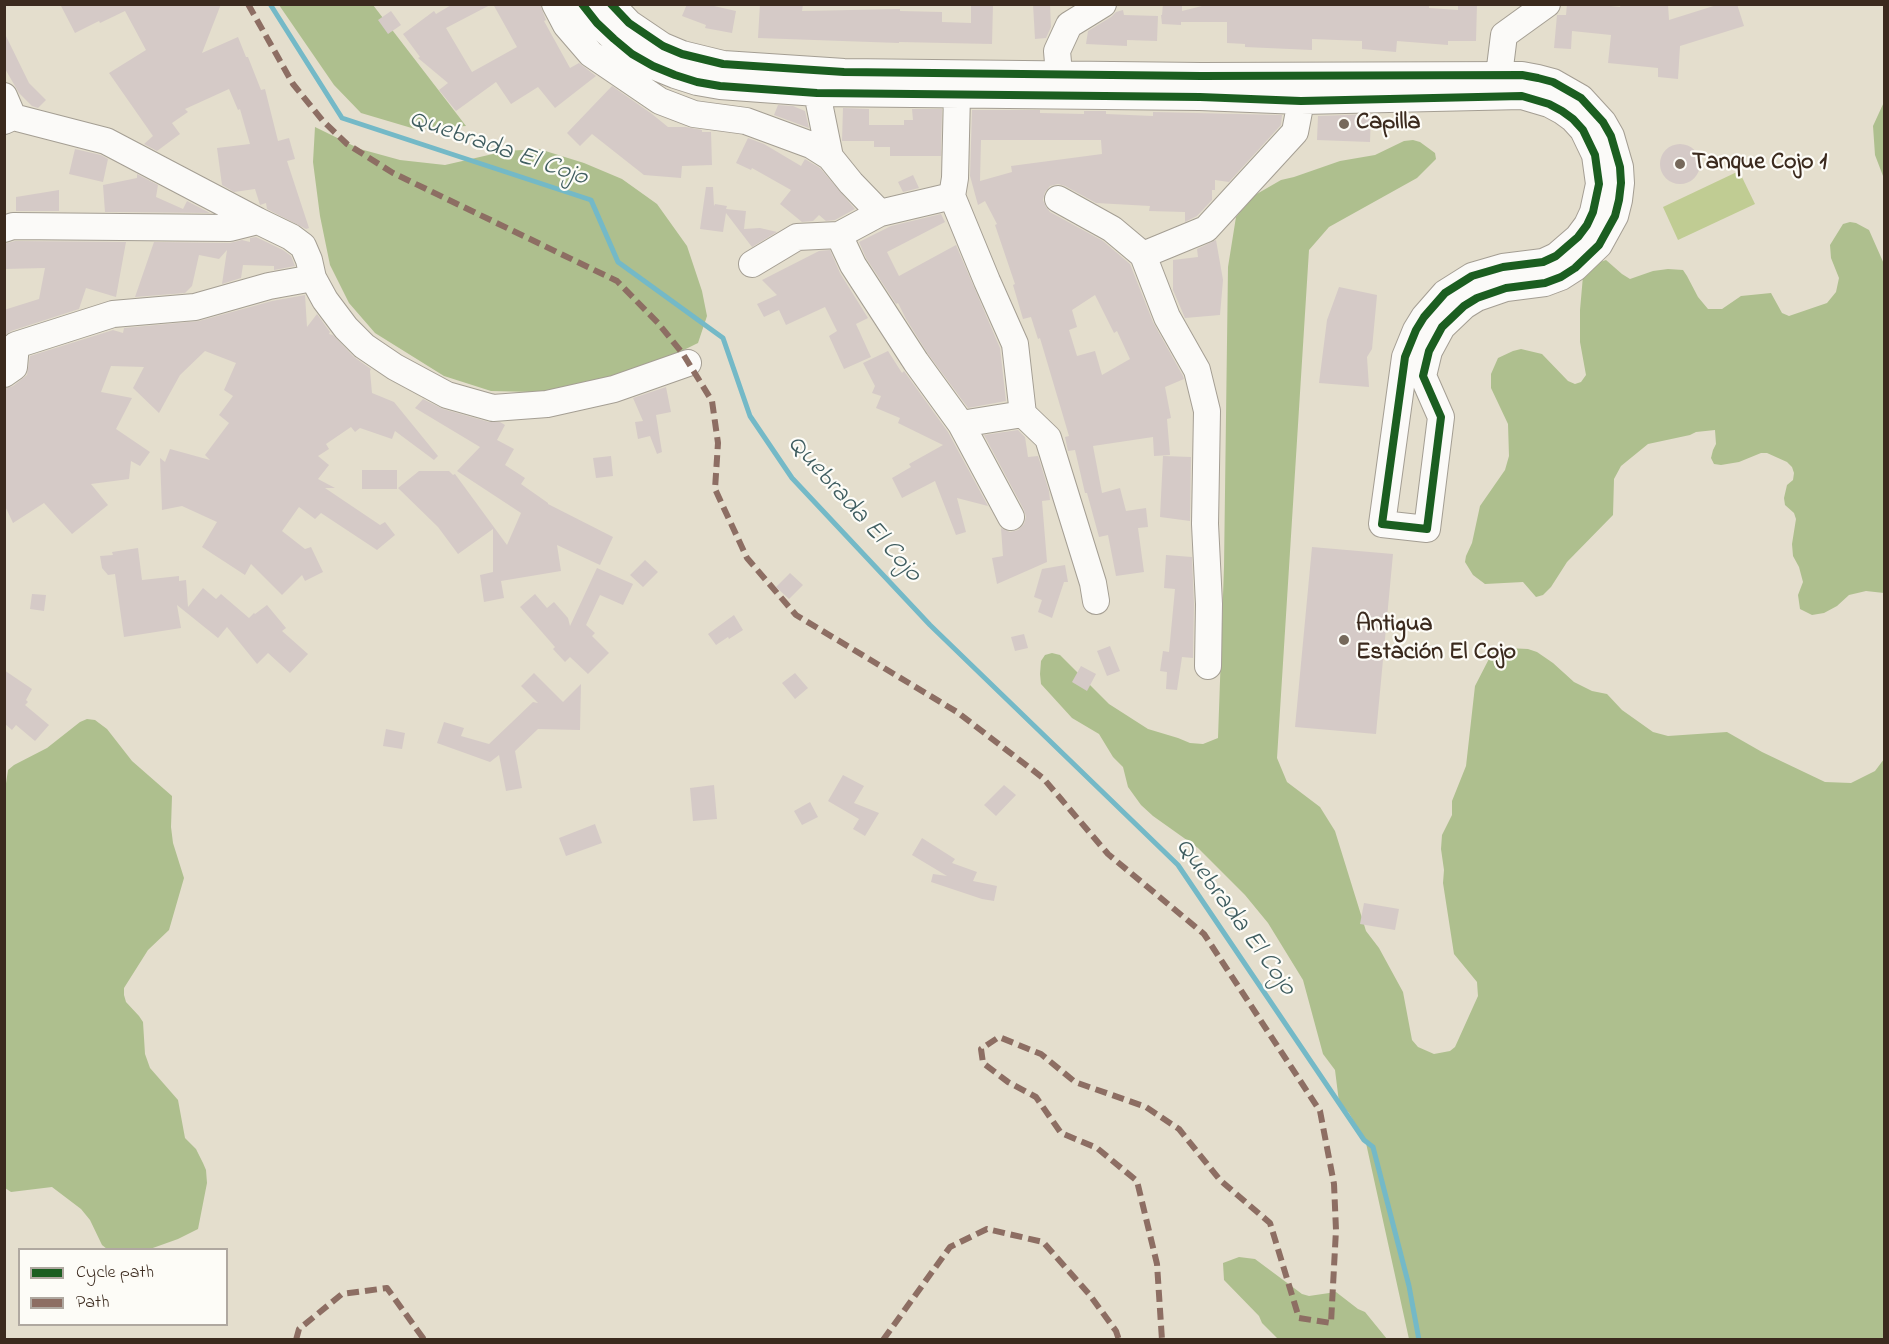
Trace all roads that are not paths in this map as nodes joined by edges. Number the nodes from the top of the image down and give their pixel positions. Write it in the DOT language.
graph roads {
  1 [pos="555,4"];
  2 [pos="582,4"];
  3 [pos="611,4"];
  4 [pos="1103,4"];
  5 [pos="1546,4"];
  6 [pos="1059,74"];
  7 [pos="1499,75"];
  8 [pos="817,93"];
  9 [pos="957,94"];
  10 [pos="1301,101"];
  11 [pos="7,111"];
  12 [pos="830,157"];
  13 [pos="952,196"];
  14 [pos="1058,199"];
  15 [pos="880,213"];
  16 [pos="258,221"];
  17 [pos="4,229"];
  18 [pos="839,235"];
  19 [pos="1143,255"];
  20 [pos="752,264"];
  21 [pos="313,278"];
  22 [pos="688,363"];
  23 [pos="4,374"];
  24 [pos="1023,414"];
  25 [pos="961,424"];
  26 [pos="1011,518"];
  27 [pos="1096,601"];
  28 [pos="1208,666"];
  1 -- 12 [label="street"];
  2 -- 8 [label="street"];
  3 -- 6 [label="street"];
  4 -- 6 [label="street"];
  5 -- 7 [label="street"];
  6 -- 7 [label="street"];
  7 -- 10 [label="street"];
  8 -- 9 [label="street"];
  8 -- 12 [label="street"];
  9 -- 10 [label="street"];
  9 -- 13 [label="street"];
  10 -- 19 [label="street"];
  11 -- 16 [label="street"];
  12 -- 15 [label="street"];
  13 -- 15 [label="street"];
  13 -- 24 [label="street"];
  14 -- 19 [label="street"];
  15 -- 18 [label="street"];
  16 -- 17 [label="street"];
  16 -- 21 [label="street"];
  18 -- 20 [label="street"];
  18 -- 25 [label="street"];
  19 -- 28 [label="street"];
  21 -- 22 [label="street"];
  21 -- 23 [label="street"];
  24 -- 25 [label="street"];
  24 -- 27 [label="street"];
  25 -- 26 [label="street"];
}
